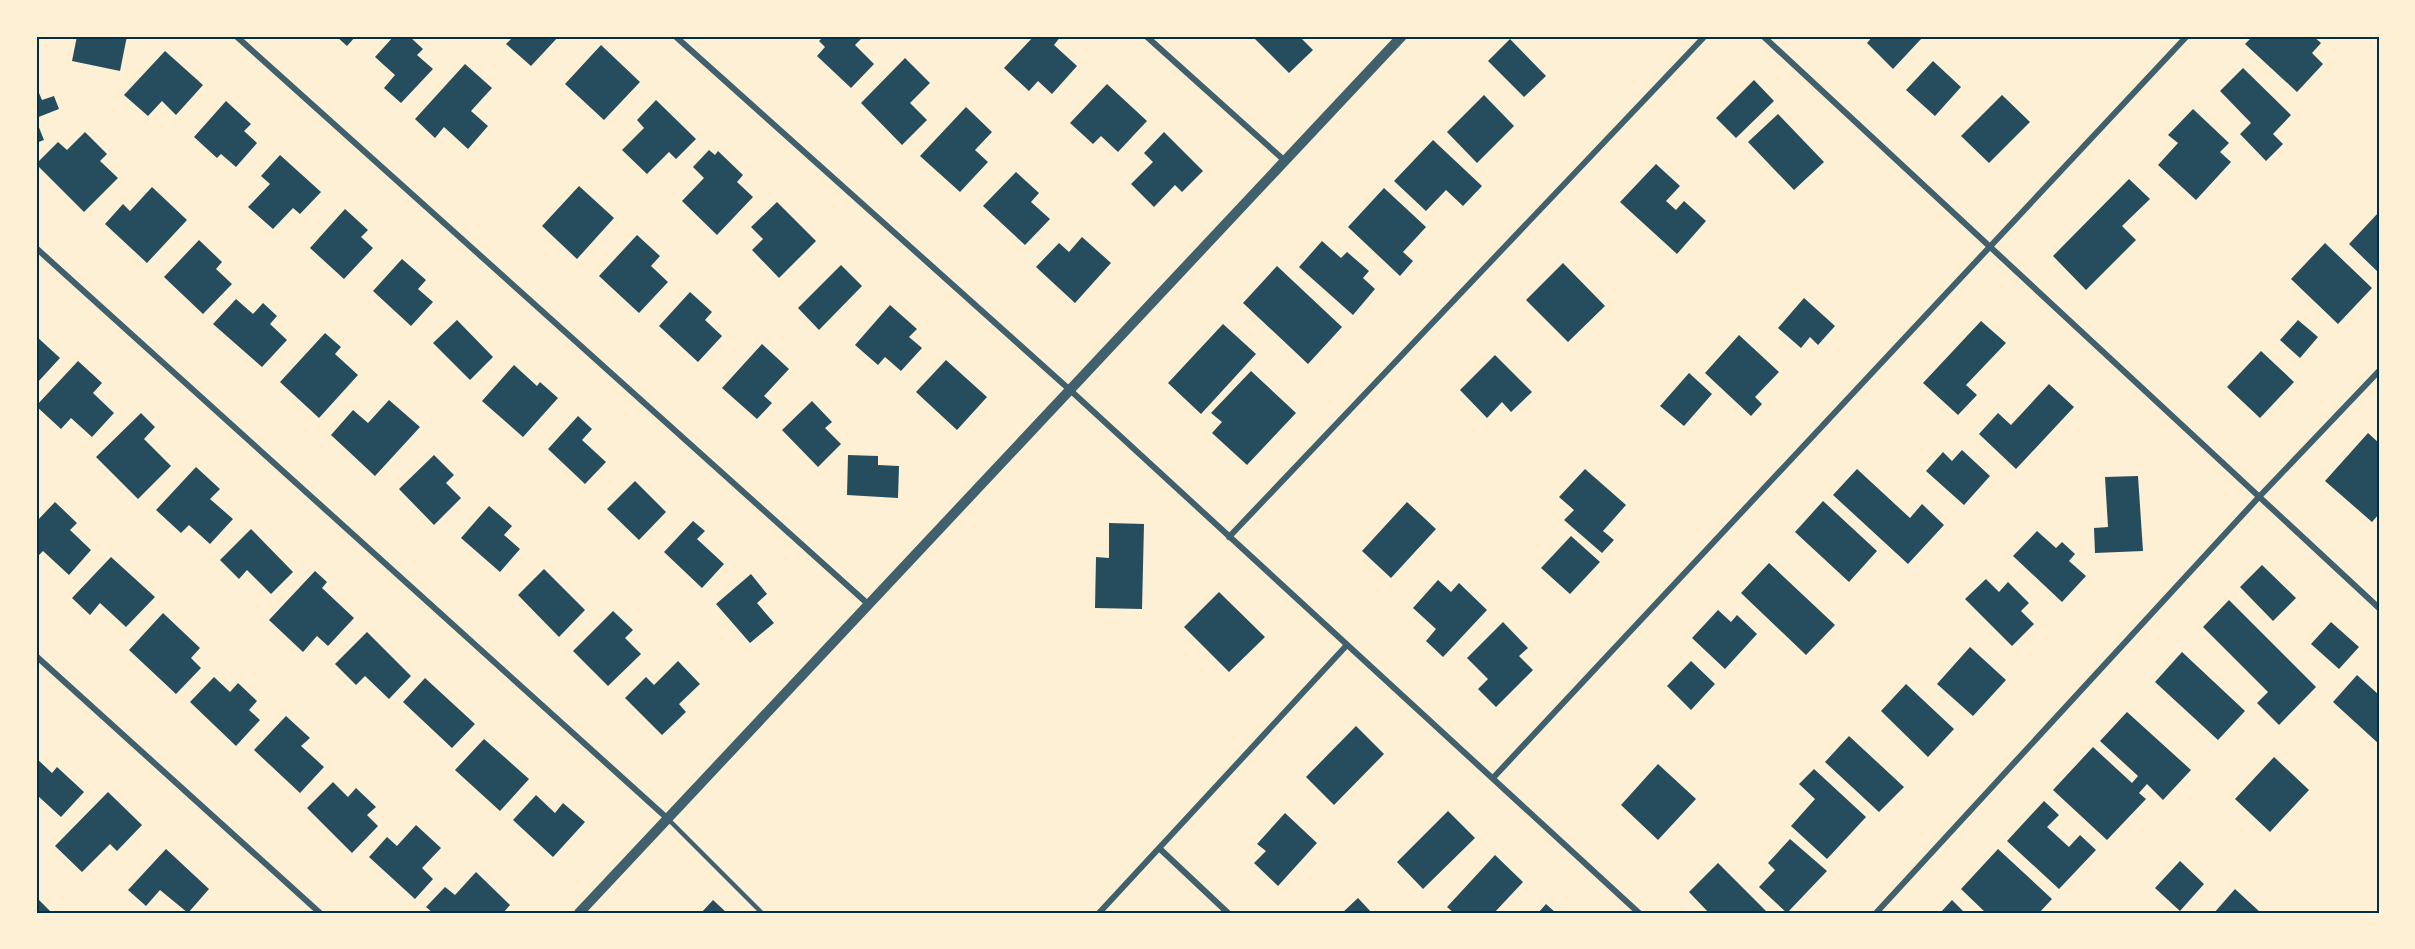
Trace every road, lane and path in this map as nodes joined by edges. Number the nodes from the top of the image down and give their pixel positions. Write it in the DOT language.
graph roads {
  1 [pos="236,36"];
  2 [pos="675,36"];
  3 [pos="1146,36"];
  4 [pos="1402,36"];
  5 [pos="1705,36"];
  6 [pos="1763,36"];
  7 [pos="2187,36"];
  8 [pos="1285,161"];
  9 [pos="1990,246"];
  10 [pos="36,248"];
  11 [pos="2379,371"];
  12 [pos="1070,390"];
  13 [pos="2258,498"];
  14 [pos="1229,537"];
  15 [pos="868,604"];
  16 [pos="2379,608"];
  17 [pos="1346,646"];
  18 [pos="36,656"];
  19 [pos="1493,778"];
  20 [pos="668,819"];
  21 [pos="1159,848"];
  22 [pos="320,913"];
  23 [pos="579,913"];
  24 [pos="762,913"];
  25 [pos="1099,913"];
  26 [pos="1228,913"];
  27 [pos="1639,913"];
  28 [pos="1876,913"];
  1 -- 15 [label="street"];
  2 -- 12 [label="street"];
  3 -- 8 [label="street"];
  4 -- 8 [label="street"];
  5 -- 14 [label="street"];
  6 -- 9 [label="street"];
  7 -- 9 [label="street"];
  8 -- 12 [label="street"];
  9 -- 13 [label="street"];
  9 -- 19 [label="street"];
  10 -- 20 [label="street"];
  11 -- 13 [label="street"];
  12 -- 14 [label="street"];
  12 -- 15 [label="street"];
  13 -- 16 [label="street"];
  13 -- 28 [label="street"];
  14 -- 17 [label="street"];
  15 -- 20 [label="street"];
  17 -- 19 [label="street"];
  17 -- 21 [label="street"];
  18 -- 22 [label="street"];
  19 -- 27 [label="street"];
  20 -- 23 [label="street"];
  20 -- 24 [label="lane"];
  21 -- 25 [label="street"];
  21 -- 26 [label="street"];
}
